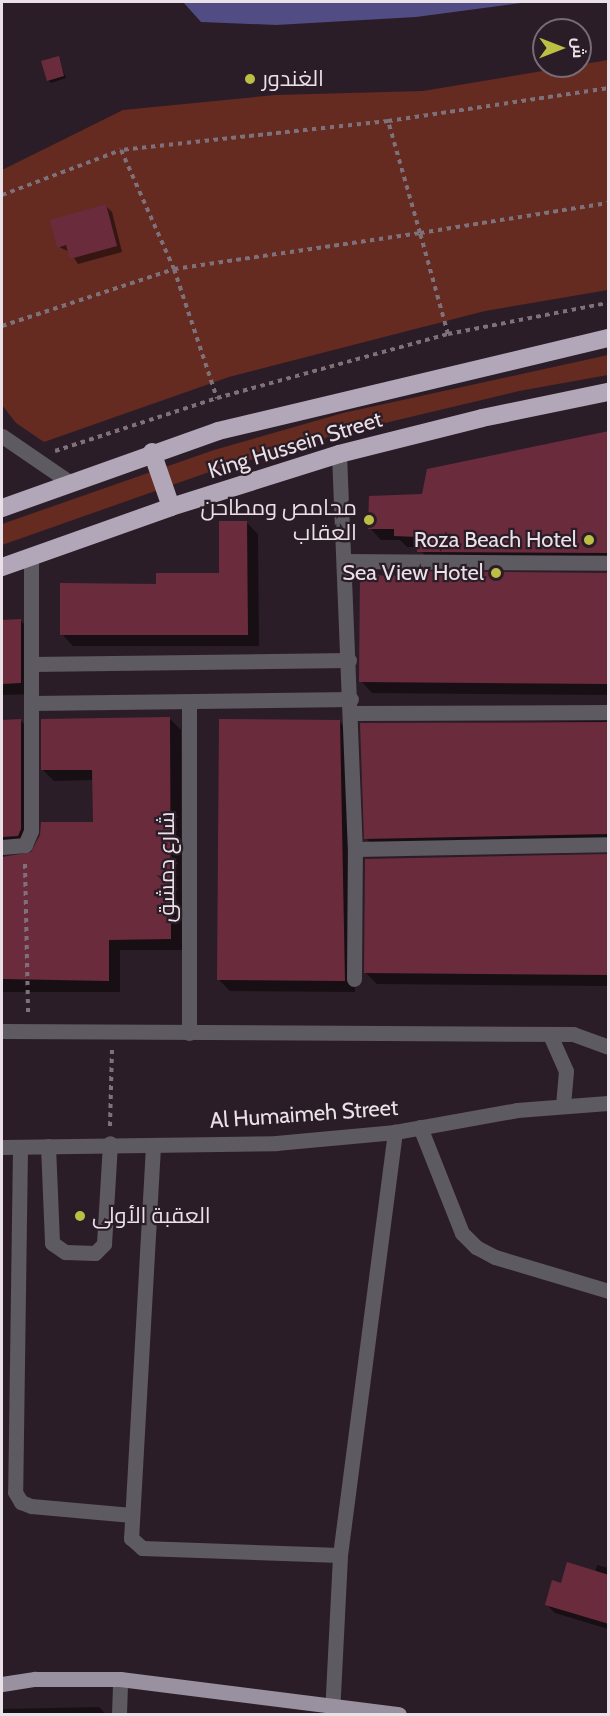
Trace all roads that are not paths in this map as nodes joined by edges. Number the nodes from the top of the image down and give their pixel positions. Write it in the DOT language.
graph roads {
  1 [pos="609,338"];
  2 [pos="609,392"];
  3 [pos="2,436"];
  4 [pos="152,452"];
  5 [pos="339,454"];
  6 [pos="68,481"];
  7 [pos="171,507"];
  8 [pos="2,508"];
  9 [pos="32,557"];
  10 [pos="345,561"];
  11 [pos="609,563"];
  12 [pos="2,567"];
  13 [pos="349,660"];
  14 [pos="32,664"];
  15 [pos="189,702"];
  16 [pos="32,703"];
  17 [pos="351,706"];
  18 [pos="609,712"];
  19 [pos="609,844"];
  20 [pos="2,847"];
  21 [pos="355,849"];
  22 [pos="354,979"];
  23 [pos="2,1031"];
  24 [pos="189,1033"];
  25 [pos="550,1035"];
  26 [pos="609,1047"];
  27 [pos="609,1103"];
  28 [pos="563,1106"];
  29 [pos="420,1127"];
  30 [pos="395,1132"];
  31 [pos="110,1143"];
  32 [pos="48,1146"];
  33 [pos="153,1146"];
  34 [pos="2,1148"];
  35 [pos="20,1148"];
  36 [pos="609,1291"];
  37 [pos="132,1515"];
  38 [pos="340,1555"];
  39 [pos="120,1679"];
  40 [pos="2,1684"];
  41 [pos="332,1711"];
  42 [pos="119,1714"];
  43 [pos="399,1714"];
  1 -- 4 [label="highway, King Hussein Street"];
  2 -- 5 [label="highway, King Hussein Street"];
  3 -- 6 [label="street"];
  4 -- 6 [label="highway, King Hussein Street"];
  4 -- 7 [label="highway"];
  5 -- 7 [label="highway, King Hussein Street"];
  5 -- 10 [label="street"];
  6 -- 8 [label="highway, King Hussein Street"];
  7 -- 9 [label="highway, King Hussein Street"];
  9 -- 12 [label="highway, King Hussein Street"];
  9 -- 14 [label="street"];
  10 -- 11 [label="street"];
  10 -- 13 [label="street"];
  13 -- 14 [label="street"];
  13 -- 17 [label="street"];
  14 -- 16 [label="street"];
  15 -- 16 [label="street"];
  15 -- 17 [label="street"];
  15 -- 24 [label="street, شارع دمشق"];
  16 -- 20 [label="street"];
  17 -- 18 [label="street"];
  17 -- 21 [label="street"];
  19 -- 21 [label="street"];
  21 -- 22 [label="street"];
  23 -- 24 [label="street"];
  24 -- 25 [label="street"];
  25 -- 26 [label="street"];
  25 -- 28 [label="street"];
  27 -- 28 [label="street, Al Humaimeh Street"];
  28 -- 29 [label="street, Al Humaimeh Street"];
  29 -- 30 [label="street, Al Humaimeh Street"];
  29 -- 36 [label="street"];
  30 -- 33 [label="street, Al Humaimeh Street"];
  30 -- 38 [label="street"];
  31 -- 32 [label="street, Al Humaimeh Street"];
  31 -- 32 [label="street"];
  31 -- 33 [label="street, Al Humaimeh Street"];
  32 -- 35 [label="street, Al Humaimeh Street"];
  33 -- 37 [label="street"];
  34 -- 35 [label="street, Al Humaimeh Street"];
  35 -- 37 [label="street"];
  37 -- 38 [label="street"];
  38 -- 41 [label="street"];
  39 -- 40 [label="main road"];
  39 -- 41 [label="main road"];
  39 -- 42 [label="street"];
  41 -- 43 [label="main road"];
}
